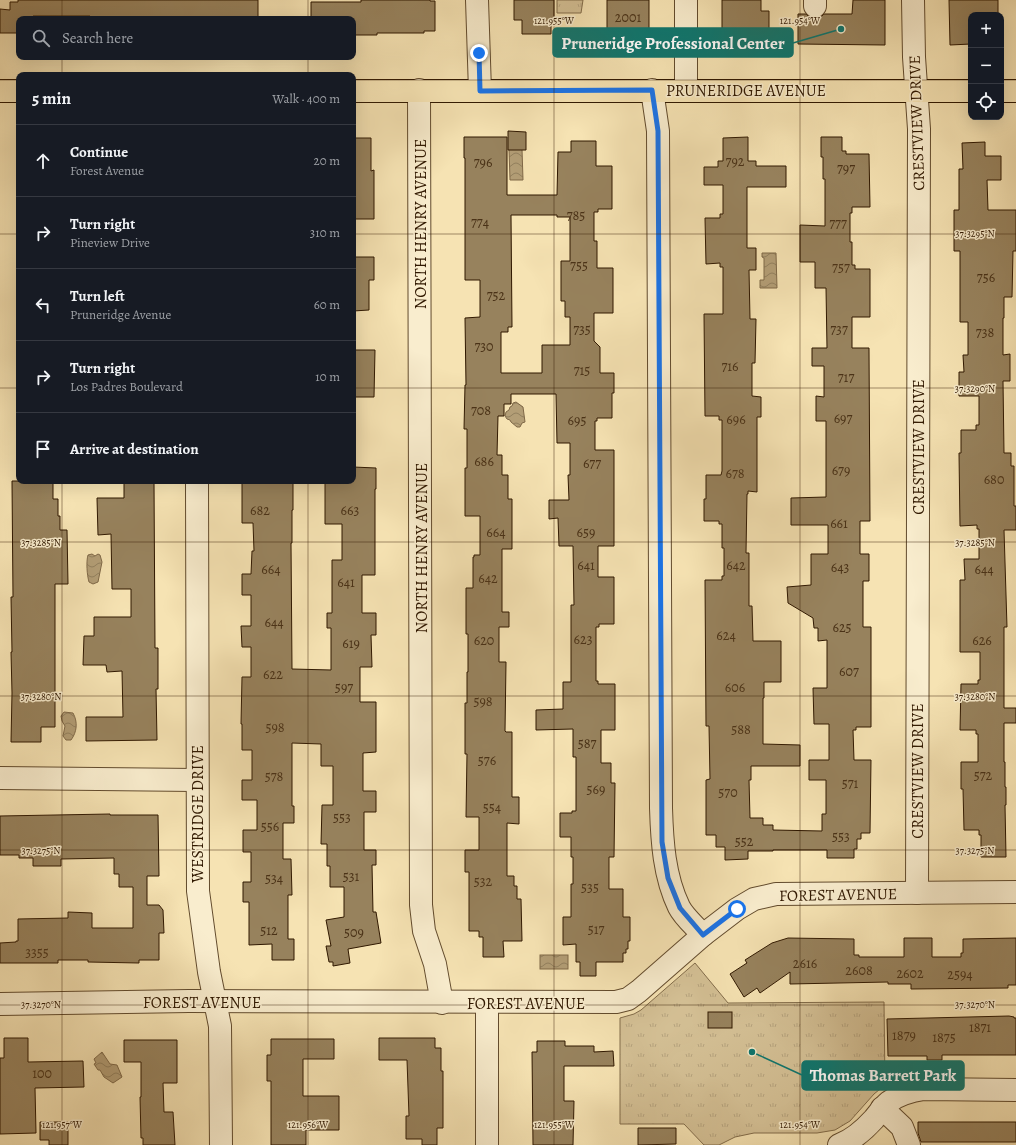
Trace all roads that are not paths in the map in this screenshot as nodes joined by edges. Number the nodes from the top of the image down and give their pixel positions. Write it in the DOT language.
graph roads {
  1 [pos="477,0"];
  2 [pos="686,0"];
  3 [pos="913,0"];
  4 [pos="356,90"];
  5 [pos="419,90"];
  6 [pos="652,90"];
  7 [pos="686,90"];
  8 [pos="916,90"];
  9 [pos="16,91"];
  10 [pos="480,91"];
  11 [pos="968,91"];
  12 [pos="1004,91"];
  13 [pos="1016,91"];
  14 [pos="0,92"];
  15 [pos="196,484"];
  16 [pos="0,778"];
  17 [pos="196,780"];
  18 [pos="1016,892"];
  19 [pos="917,893"];
  20 [pos="703,935"];
  21 [pos="215,1002"];
  22 [pos="442,1003"];
  23 [pos="487,1003"];
  24 [pos="0,1004"];
  25 [pos="1016,1090"];
  26 [pos="882,1108"];
  27 [pos="221,1145"];
  28 [pos="487,1145"];
  29 [pos="839,1145"];
  30 [pos="909,1145"];
  1 -- 10 [label="street"];
  2 -- 7 [label="street"];
  3 -- 8 [label="street, CRESTVIEW DRIVE"];
  4 -- 5 [label="main road, PRUNERIDGE AVENUE"];
  5 -- 10 [label="main road, PRUNERIDGE AVENUE"];
  5 -- 22 [label="street, NORTH HENRY AVENUE"];
  6 -- 7 [label="main road, PRUNERIDGE AVENUE"];
  6 -- 10 [label="main road, PRUNERIDGE AVENUE"];
  6 -- 20 [label="street"];
  7 -- 8 [label="main road, PRUNERIDGE AVENUE"];
  8 -- 11 [label="main road, PRUNERIDGE AVENUE"];
  8 -- 19 [label="street, CRESTVIEW DRIVE"];
  9 -- 14 [label="main road"];
  12 -- 13 [label="main road"];
  15 -- 17 [label="street, WESTRIDGE DRIVE"];
  16 -- 17 [label="street"];
  17 -- 21 [label="street, WESTRIDGE DRIVE"];
  18 -- 19 [label="street, FOREST AVENUE"];
  19 -- 20 [label="street, FOREST AVENUE"];
  20 -- 23 [label="street, FOREST AVENUE"];
  21 -- 22 [label="street, FOREST AVENUE"];
  21 -- 24 [label="street, FOREST AVENUE"];
  21 -- 27 [label="street, WESTRIDGE DRIVE"];
  22 -- 23 [label="street, FOREST AVENUE"];
  23 -- 28 [label="street"];
  25 -- 26 [label="street"];
  26 -- 29 [label="street"];
  26 -- 30 [label="street"];
}
